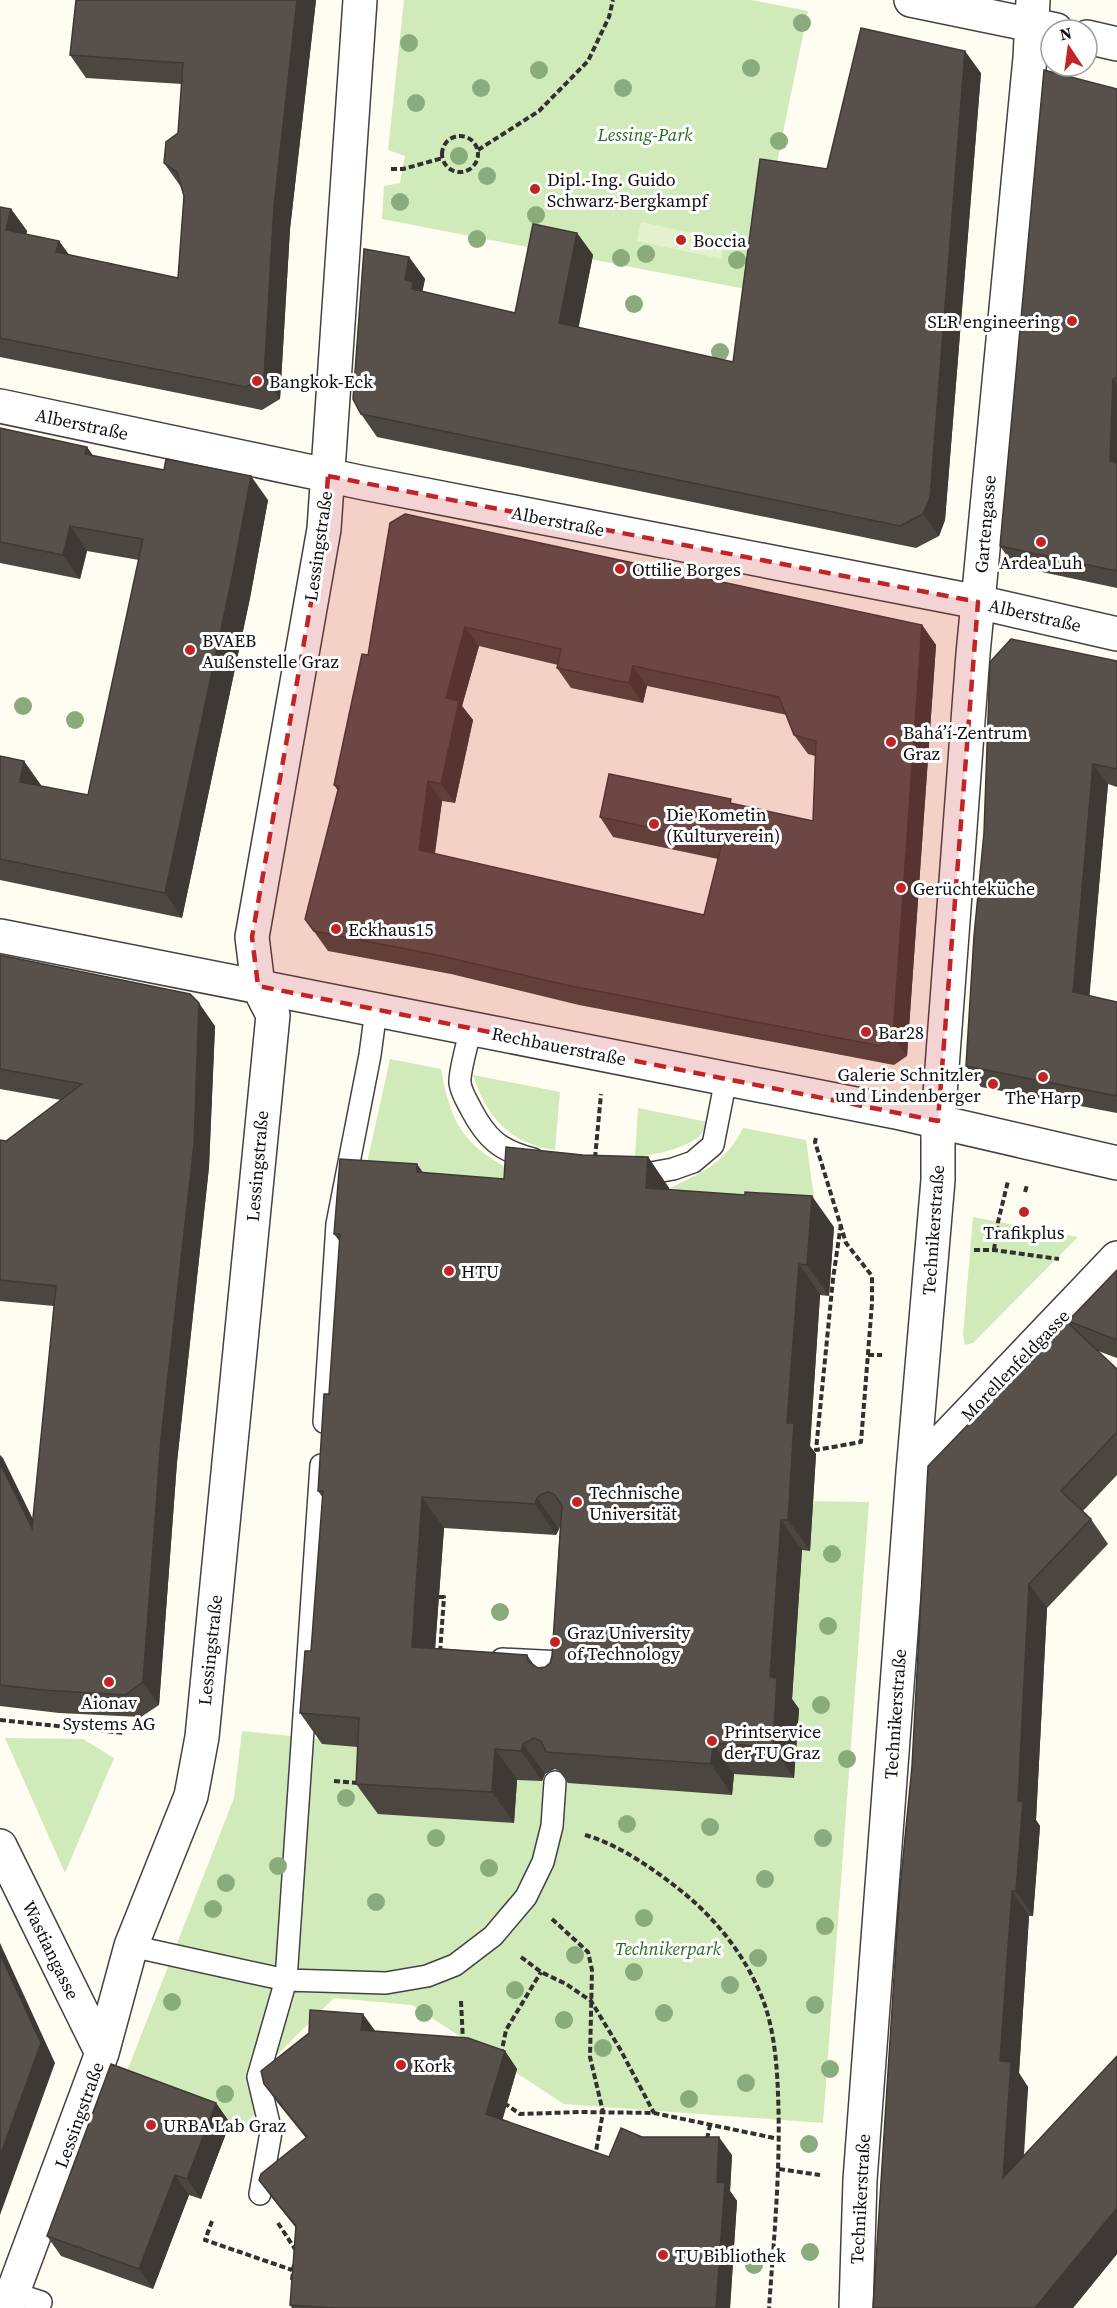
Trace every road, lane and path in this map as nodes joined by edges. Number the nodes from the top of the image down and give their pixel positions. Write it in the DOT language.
graph roads {
  1 [pos="360,0"];
  2 [pos="613,0"];
  3 [pos="911,0"];
  4 [pos="1040,18"];
  5 [pos="1039,23"];
  6 [pos="1099,40"];
  7 [pos="1117,44"];
  8 [pos="478,150"];
  9 [pos="443,159"];
  10 [pos="349,166"];
  11 [pos="0,406"];
  12 [pos="328,476"];
  13 [pos="978,602"];
  14 [pos="1117,634"];
  15 [pos="0,936"];
  16 [pos="258,986"];
  17 [pos="376,1010"];
  18 [pos="471,1029"];
  19 [pos="726,1079"];
  20 [pos="602,1094"];
  21 [pos="938,1121"];
  22 [pos="815,1142"];
  23 [pos="1117,1163"];
  24 [pos="552,1164"];
  25 [pos="594,1172"];
  26 [pos="1008,1181"];
  27 [pos="1027,1185"];
  28 [pos="1025,1192"];
  29 [pos="841,1224"];
  30 [pos="964,1249"];
  31 [pos="994,1250"];
  32 [pos="1117,1258"];
  33 [pos="1067,1260"];
  34 [pos="868,1355"];
  35 [pos="875,1355"];
  36 [pos="914,1472"];
  37 [pos="439,1597"];
  38 [pos="563,1639"];
  39 [pos="459,1657"];
  40 [pos="0,1720"];
  41 [pos="124,1733"];
  42 [pos="299,1779"];
  43 [pos="555,1782"];
  44 [pos="365,1783"];
  45 [pos="552,1826"];
  46 [pos="0,1846"];
  47 [pos="526,1897"];
  48 [pos="493,1936"];
  49 [pos="131,1946"];
  50 [pos="455,1965"];
  51 [pos="541,1972"];
  52 [pos="286,1980"];
  53 [pos="591,2001"];
  54 [pos="463,2048"];
  55 [pos="102,2053"];
  56 [pos="500,2063"];
  57 [pos="501,2100"];
  58 [pos="603,2112"];
  59 [pos="654,2113"];
  60 [pos="710,2125"];
  61 [pos="779,2139"];
  62 [pos="706,2147"];
  63 [pos="594,2160"];
  64 [pos="779,2169"];
  65 [pos="827,2176"];
  66 [pos="260,2194"];
  67 [pos="212,2221"];
  68 [pos="298,2253"];
  69 [pos="292,2270"];
  70 [pos="292,2289"];
  71 [pos="20,2301"];
  72 [pos="769,2308"];
  73 [pos="856,2308"];
  1 -- 10 [label="street, Lessingstraße"];
  2 -- 8 [label="path"];
  3 -- 4 [label="street"];
  5 -- 13 [label="street, Gartengasse"];
  6 -- 7 [label="street"];
  8 -- 9 [label="path"];
  8 -- 9 [label="path"];
  9 -- 10 [label="path"];
  10 -- 12 [label="street, Lessingstraße"];
  11 -- 12 [label="street, Alberstraße"];
  12 -- 13 [label="street, Alberstraße"];
  12 -- 16 [label="street, Lessingstraße"];
  13 -- 14 [label="street, Alberstraße"];
  13 -- 21 [label="street, Gartengasse"];
  15 -- 16 [label="street, Rechbauerstraße"];
  16 -- 17 [label="street, Rechbauerstraße"];
  16 -- 49 [label="street, Lessingstraße"];
  17 -- 18 [label="street, Rechbauerstraße"];
  17 -- 42 [label="lane"];
  18 -- 19 [label="street, Rechbauerstraße"];
  18 -- 24 [label="lane"];
  19 -- 21 [label="street, Rechbauerstraße"];
  19 -- 25 [label="lane"];
  20 -- 25 [label="path"];
  21 -- 23 [label="street, Rechbauerstraße"];
  21 -- 36 [label="street, Technikerstraße"];
  22 -- 29 [label="path"];
  26 -- 31 [label="path"];
  27 -- 28 [label="path"];
  29 -- 34 [label="path"];
  29 -- 34 [label="path"];
  30 -- 31 [label="path"];
  31 -- 33 [label="path"];
  32 -- 36 [label="street, Morellenfeldgasse"];
  34 -- 35 [label="path"];
  36 -- 73 [label="street, Technikerstraße"];
  37 -- 39 [label="path"];
  38 -- 39 [label="lane"];
  40 -- 41 [label="path"];
  42 -- 44 [label="path"];
  42 -- 52 [label="lane"];
  43 -- 45 [label="lane"];
  45 -- 47 [label="lane"];
  45 -- 61 [label="path"];
  46 -- 55 [label="street, Wastiangasse"];
  47 -- 48 [label="lane"];
  47 -- 53 [label="path"];
  48 -- 50 [label="lane"];
  48 -- 51 [label="path"];
  49 -- 52 [label="lane"];
  49 -- 55 [label="street, Lessingstraße"];
  50 -- 52 [label="lane"];
  50 -- 54 [label="path"];
  51 -- 53 [label="path"];
  51 -- 56 [label="path"];
  52 -- 66 [label="lane"];
  53 -- 58 [label="path"];
  53 -- 59 [label="path"];
  55 -- 71 [label="street, Lessingstraße"];
  57 -- 58 [label="path"];
  58 -- 59 [label="path"];
  58 -- 63 [label="path"];
  59 -- 60 [label="path"];
  60 -- 61 [label="path"];
  60 -- 62 [label="path"];
  61 -- 64 [label="path"];
  64 -- 65 [label="path"];
  64 -- 72 [label="path"];
  67 -- 69 [label="path"];
  68 -- 69 [label="path"];
  69 -- 70 [label="path"];
}
